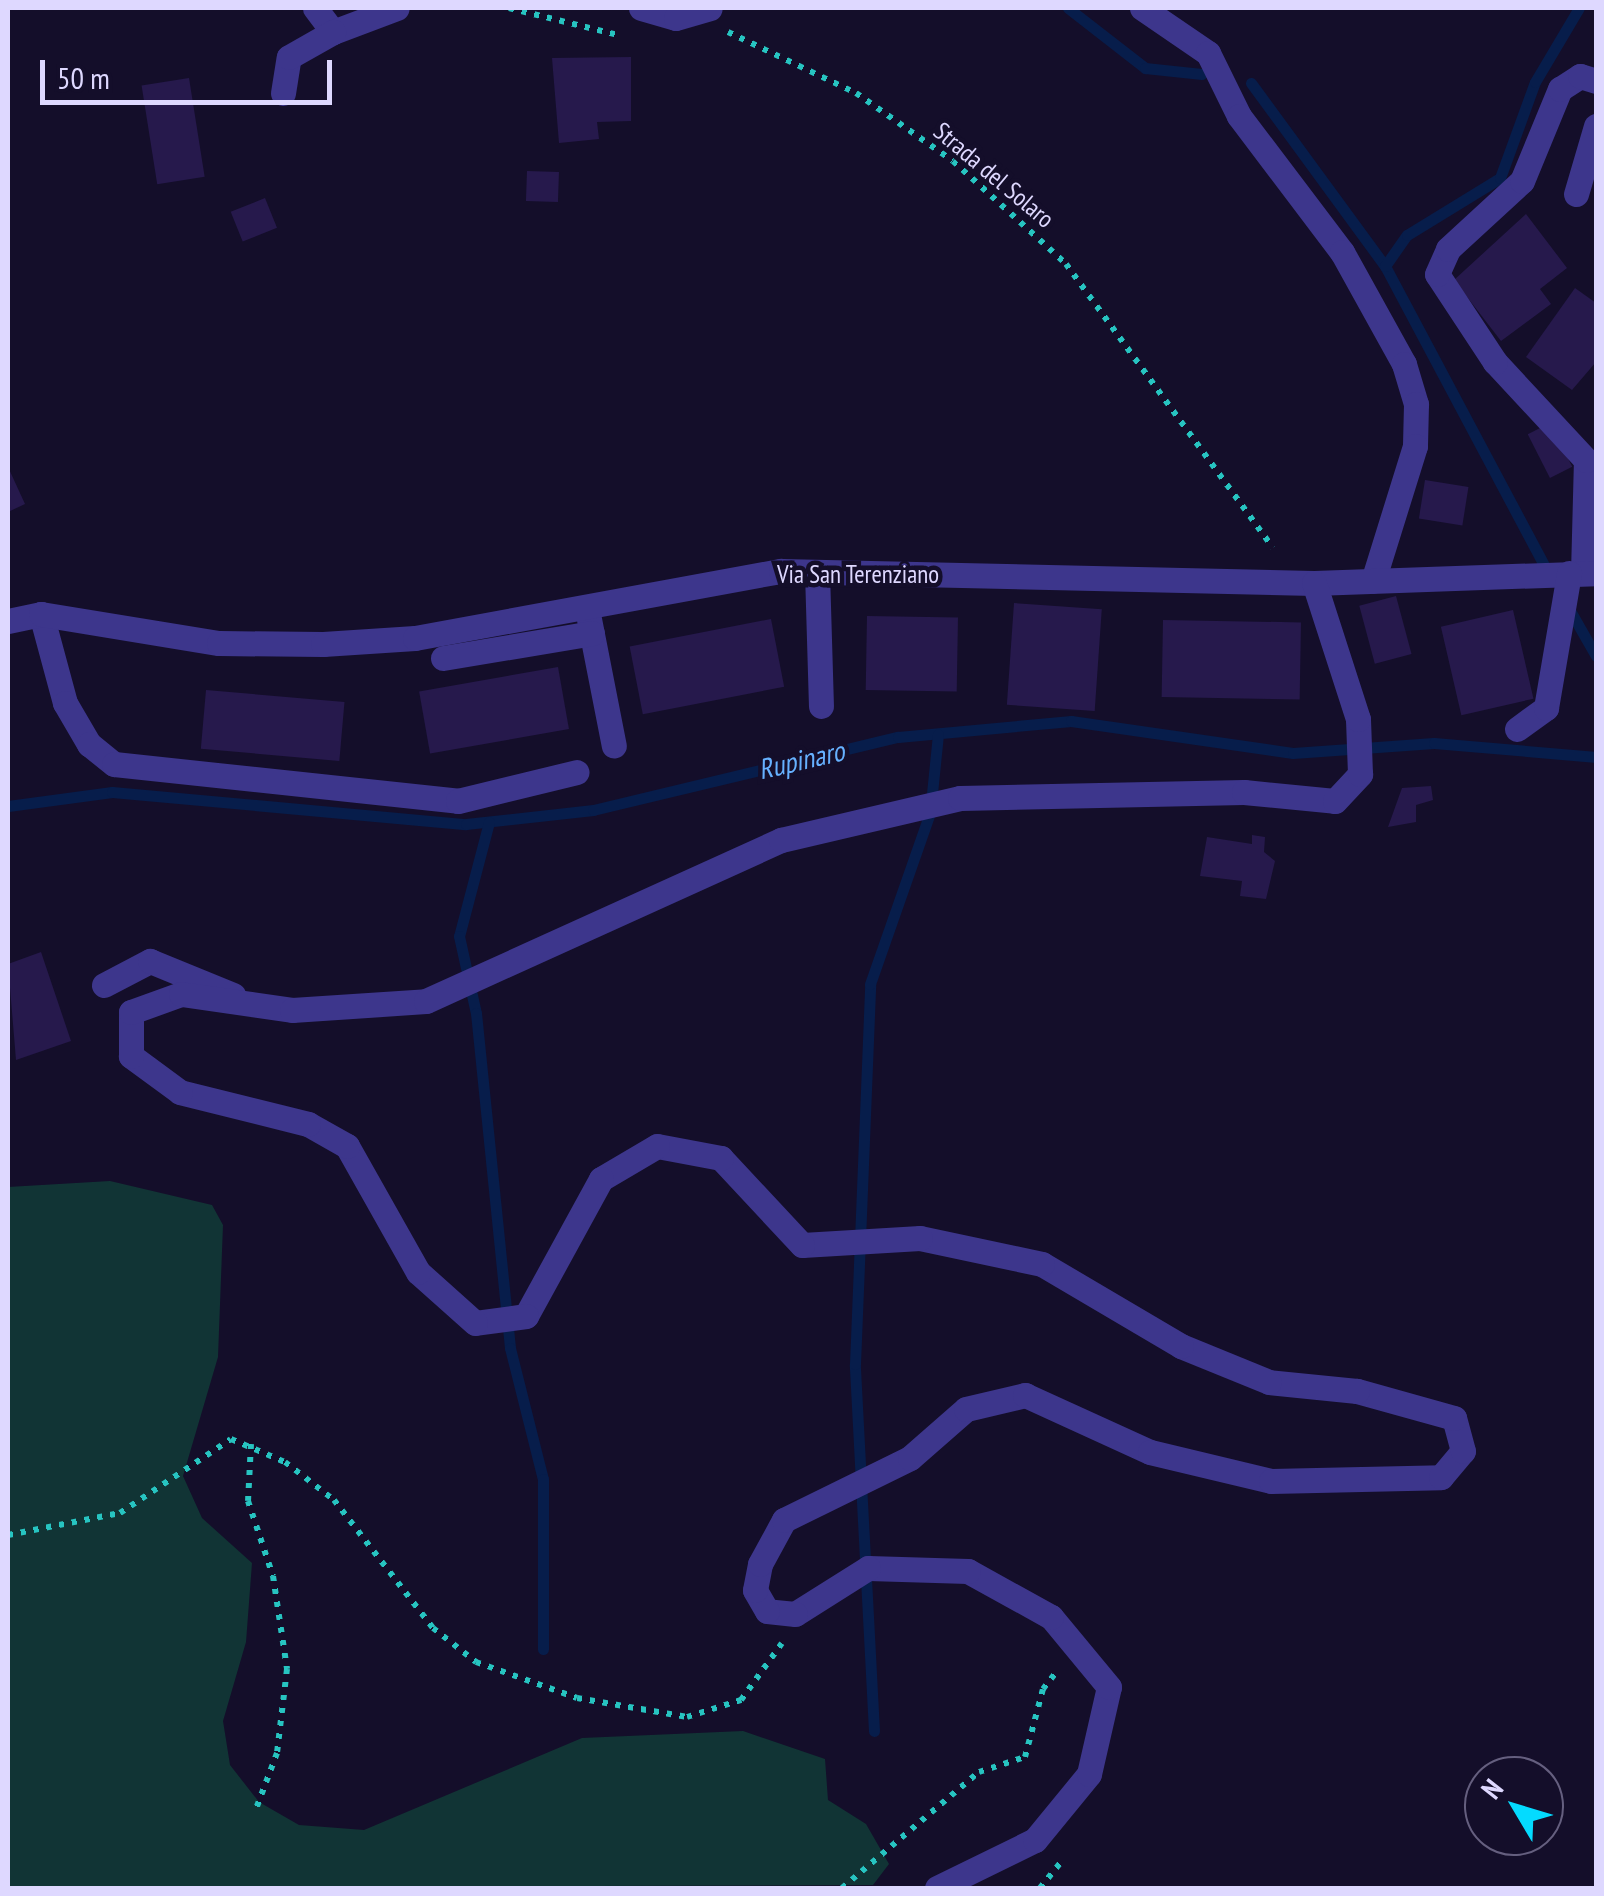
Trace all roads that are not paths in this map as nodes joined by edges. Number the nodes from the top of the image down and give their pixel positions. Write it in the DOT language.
graph roads {
  1 [pos="315,8"];
  2 [pos="398,8"];
  3 [pos="641,8"];
  4 [pos="710,8"];
  5 [pos="1142,8"];
  6 [pos="333,32"];
  7 [pos="1596,81"];
  8 [pos="283,92"];
  9 [pos="1596,126"];
  10 [pos="1576,194"];
  11 [pos="817,572"];
  12 [pos="1583,573"];
  13 [pos="1373,580"];
  14 [pos="1314,583"];
  15 [pos="587,606"];
  16 [pos="41,614"];
  17 [pos="8,621"];
  18 [pos="592,633"];
  19 [pos="443,658"];
  20 [pos="821,706"];
  21 [pos="1517,729"];
  22 [pos="614,746"];
  23 [pos="577,772"];
  24 [pos="104,985"];
  25 [pos="251,1004"];
  26 [pos="937,1888"];
  1 -- 6 [label="street"];
  2 -- 6 [label="street"];
  3 -- 4 [label="street"];
  5 -- 13 [label="street"];
  6 -- 8 [label="street"];
  7 -- 12 [label="street"];
  9 -- 10 [label="street"];
  11 -- 14 [label="street, Via San Terenziano"];
  11 -- 15 [label="street, Via San Terenziano"];
  11 -- 20 [label="street"];
  12 -- 13 [label="street, Via San Terenziano"];
  12 -- 21 [label="street"];
  13 -- 14 [label="street, Via San Terenziano"];
  14 -- 25 [label="street"];
  15 -- 16 [label="street, Via San Terenziano"];
  15 -- 18 [label="street"];
  16 -- 17 [label="street, Via San Terenziano"];
  16 -- 23 [label="street"];
  18 -- 19 [label="street"];
  18 -- 22 [label="street"];
  24 -- 25 [label="street"];
  25 -- 26 [label="street"];
}
